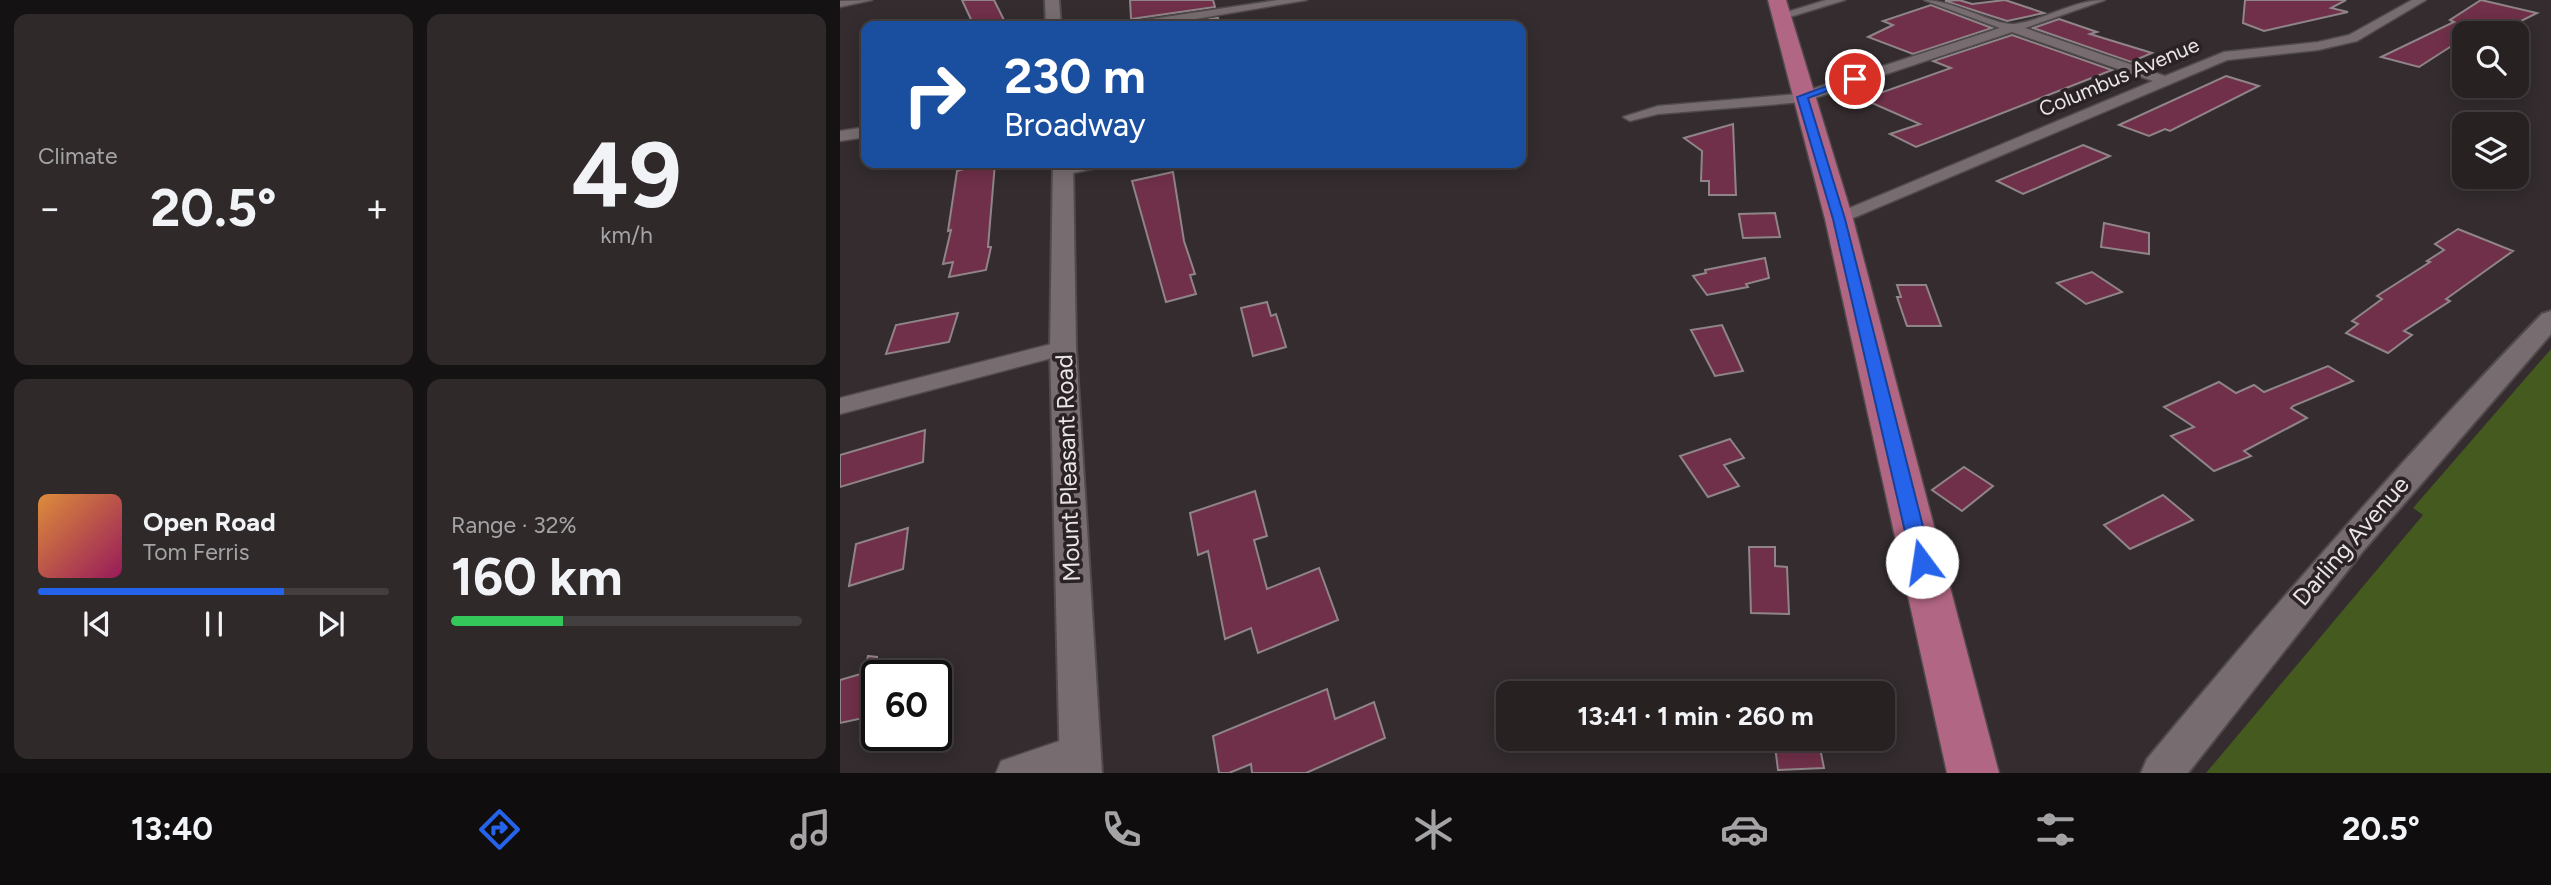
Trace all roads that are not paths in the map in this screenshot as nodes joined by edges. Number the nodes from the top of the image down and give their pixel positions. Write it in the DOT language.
graph roads {
  1 [pos="866,0"];
  2 [pos="1052,0"];
  3 [pos="1301,0"];
  4 [pos="1839,0"];
  5 [pos="1930,0"];
  6 [pos="2099,0"];
  7 [pos="2420,0"];
  8 [pos="840,4"];
  9 [pos="1778,8"];
  10 [pos="1054,21"];
  11 [pos="1164,21"];
  12 [pos="2013,28"];
  13 [pos="2163,80"];
  14 [pos="1802,97"];
  15 [pos="1630,117"];
  16 [pos="861,133"];
  17 [pos="840,136"];
  18 [pos="1063,168"];
  19 [pos="1839,219"];
  20 [pos="2551,319"];
  21 [pos="1063,348"];
  22 [pos="840,406"];
  23 [pos="1080,762"];
  24 [pos="1013,773"];
  25 [pos="1973,773"];
  26 [pos="2162,773"];
  1 -- 8 [label="street"];
  2 -- 10 [label="street"];
  3 -- 11 [label="street"];
  4 -- 9 [label="street"];
  5 -- 12 [label="street"];
  6 -- 12 [label="street"];
  7 -- 13 [label="street, Columbus Avenue"];
  9 -- 14 [label="main road"];
  12 -- 13 [label="street"];
  12 -- 14 [label="street"];
  13 -- 19 [label="street, Columbus Avenue"];
  14 -- 15 [label="street"];
  14 -- 19 [label="main road"];
  16 -- 17 [label="street"];
  18 -- 21 [label="street, Mount Pleasant Road"];
  19 -- 25 [label="main road"];
  20 -- 26 [label="street, Darling Avenue"];
  21 -- 22 [label="street"];
  21 -- 23 [label="street, Mount Pleasant Road"];
  23 -- 24 [label="street"];
}
